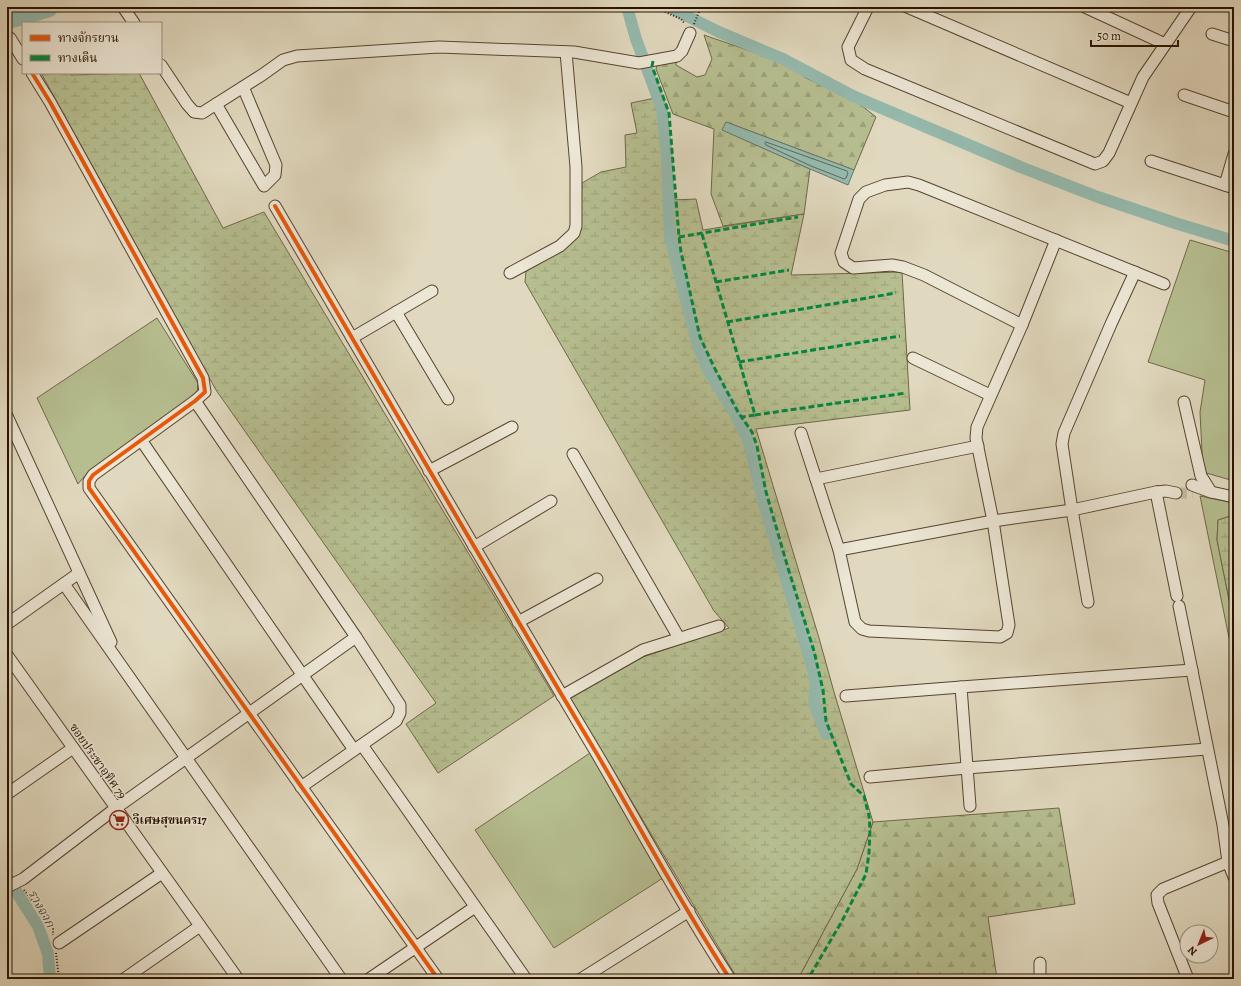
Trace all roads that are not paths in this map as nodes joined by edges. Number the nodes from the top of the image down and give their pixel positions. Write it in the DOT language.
graph roads {
  1 [pos="123,7"];
  2 [pos="868,7"];
  3 [pos="907,7"];
  4 [pos="1085,7"];
  5 [pos="1190,7"];
  6 [pos="133,22"];
  7 [pos="690,28"];
  8 [pos="1212,34"];
  9 [pos="10,38"];
  10 [pos="1234,41"];
  11 [pos="1165,44"];
  12 [pos="566,52"];
  13 [pos="22,57"];
  14 [pos="162,66"];
  15 [pos="33,74"];
  16 [pos="243,87"];
  17 [pos="1184,95"];
  18 [pos="1131,103"];
  19 [pos="216,104"];
  20 [pos="1234,112"];
  21 [pos="1234,154"];
  22 [pos="1151,161"];
  23 [pos="1229,186"];
  24 [pos="275,206"];
  25 [pos="1056,240"];
  26 [pos="1135,272"];
  27 [pos="510,273"];
  28 [pos="1164,284"];
  29 [pos="432,291"];
  30 [pos="396,312"];
  31 [pos="1022,325"];
  32 [pos="352,338"];
  33 [pos="913,358"];
  34 [pos="990,395"];
  35 [pos="448,399"];
  36 [pos="195,401"];
  37 [pos="1184,402"];
  38 [pos="7,416"];
  39 [pos="512,427"];
  40 [pos="801,433"];
  41 [pos="140,440"];
  42 [pos="978,446"];
  43 [pos="572,454"];
  44 [pos="429,471"];
  45 [pos="816,479"];
  46 [pos="1192,489"];
  47 [pos="1211,492"];
  48 [pos="1234,497"];
  49 [pos="551,501"];
  50 [pos="1072,510"];
  51 [pos="993,521"];
  52 [pos="474,547"];
  53 [pos="838,550"];
  54 [pos="79,573"];
  55 [pos="597,579"];
  56 [pos="64,584"];
  57 [pos="1088,602"];
  58 [pos="518,622"];
  59 [pos="7,624"];
  60 [pos="719,626"];
  61 [pos="356,638"];
  62 [pos="679,638"];
  63 [pos="7,655"];
  64 [pos="123,668"];
  65 [pos="1192,670"];
  66 [pos="302,676"];
  67 [pos="961,688"];
  68 [pos="562,696"];
  69 [pos="846,696"];
  70 [pos="249,713"];
  71 [pos="73,748"];
  72 [pos="358,748"];
  73 [pos="1208,749"];
  74 [pos="186,758"];
  75 [pos="967,768"];
  76 [pos="870,777"];
  77 [pos="302,787"];
  78 [pos="7,794"];
  79 [pos="970,806"];
  80 [pos="116,808"];
  81 [pos="1223,825"];
  82 [pos="1234,828"];
  83 [pos="1228,862"];
  84 [pos="162,873"];
  85 [pos="1234,877"];
  86 [pos="7,887"];
  87 [pos="475,907"];
  88 [pos="689,911"];
  89 [pos="200,926"];
  90 [pos="56,943"];
  91 [pos="415,947"];
  92 [pos="1040,963"];
  93 [pos="124,979"];
  94 [pos="238,979"];
  95 [pos="340,979"];
  96 [pos="369,979"];
  97 [pos="438,979"];
  98 [pos="526,979"];
  99 [pos="581,979"];
  100 [pos="730,979"];
  101 [pos="1040,979"];
  102 [pos="1188,979"];
  1 -- 6 [label="street"];
  2 -- 18 [label="street"];
  3 -- 18 [label="street"];
  4 -- 11 [label="street"];
  5 -- 11 [label="street"];
  7 -- 12 [label="street"];
  8 -- 10 [label="street"];
  9 -- 13 [label="street"];
  11 -- 18 [label="street"];
  12 -- 16 [label="street"];
  12 -- 27 [label="street"];
  14 -- 19 [label="street"];
  15 -- 36 [label="street"];
  16 -- 19 [label="street"];
  16 -- 19 [label="street"];
  17 -- 20 [label="street"];
  21 -- 23 [label="street"];
  22 -- 23 [label="street"];
  24 -- 32 [label="street"];
  25 -- 26 [label="street"];
  25 -- 31 [label="street"];
  25 -- 31 [label="street"];
  26 -- 28 [label="street"];
  26 -- 50 [label="street"];
  29 -- 30 [label="street"];
  30 -- 32 [label="street"];
  30 -- 35 [label="street"];
  31 -- 34 [label="street"];
  32 -- 44 [label="street"];
  33 -- 34 [label="street"];
  34 -- 42 [label="street"];
  36 -- 41 [label="street"];
  36 -- 61 [label="street"];
  37 -- 47 [label="street"];
  38 -- 54 [label="street"];
  39 -- 44 [label="street"];
  40 -- 45 [label="street"];
  41 -- 66 [label="street"];
  41 -- 70 [label="street"];
  42 -- 45 [label="street"];
  42 -- 51 [label="street"];
  43 -- 62 [label="street"];
  44 -- 52 [label="street"];
  45 -- 53 [label="street"];
  46 -- 47 [label="street"];
  47 -- 48 [label="street"];
  49 -- 52 [label="street"];
  50 -- 51 [label="street"];
  50 -- 57 [label="street"];
  50 -- 65 [label="street"];
  51 -- 53 [label="street"];
  51 -- 53 [label="street"];
  52 -- 58 [label="street"];
  54 -- 56 [label="street"];
  54 -- 64 [label="street"];
  55 -- 58 [label="street"];
  56 -- 59 [label="street"];
  56 -- 64 [label="street"];
  58 -- 68 [label="street"];
  60 -- 62 [label="street"];
  61 -- 66 [label="street"];
  61 -- 72 [label="street"];
  62 -- 68 [label="street"];
  63 -- 71 [label="street, ซอยประชาอุทิศ 79"];
  64 -- 74 [label="street"];
  65 -- 67 [label="street"];
  65 -- 73 [label="street"];
  66 -- 70 [label="street"];
  66 -- 72 [label="street"];
  67 -- 69 [label="street"];
  67 -- 75 [label="street"];
  68 -- 88 [label="street"];
  70 -- 74 [label="street"];
  70 -- 77 [label="street"];
  71 -- 78 [label="street"];
  71 -- 80 [label="street, ซอยประชาอุทิศ 79"];
  72 -- 77 [label="street"];
  72 -- 87 [label="street"];
  73 -- 75 [label="street"];
  73 -- 81 [label="street"];
  74 -- 80 [label="street"];
  74 -- 95 [label="street"];
  75 -- 76 [label="street"];
  75 -- 79 [label="street"];
  77 -- 91 [label="street"];
  80 -- 84 [label="street, ซอยประชาอุทิศ 79"];
  80 -- 86 [label="street"];
  81 -- 82 [label="street"];
  81 -- 83 [label="street"];
  83 -- 85 [label="street"];
  83 -- 102 [label="street"];
  84 -- 89 [label="street, ซอยประชาอุทิศ 79"];
  84 -- 90 [label="street"];
  87 -- 91 [label="street"];
  87 -- 98 [label="street"];
  88 -- 99 [label="street"];
  88 -- 100 [label="street"];
  89 -- 93 [label="street"];
  89 -- 94 [label="street, ซอยประชาอุทิศ 79"];
  91 -- 96 [label="street"];
  91 -- 97 [label="street"];
  92 -- 101 [label="street"];
}
